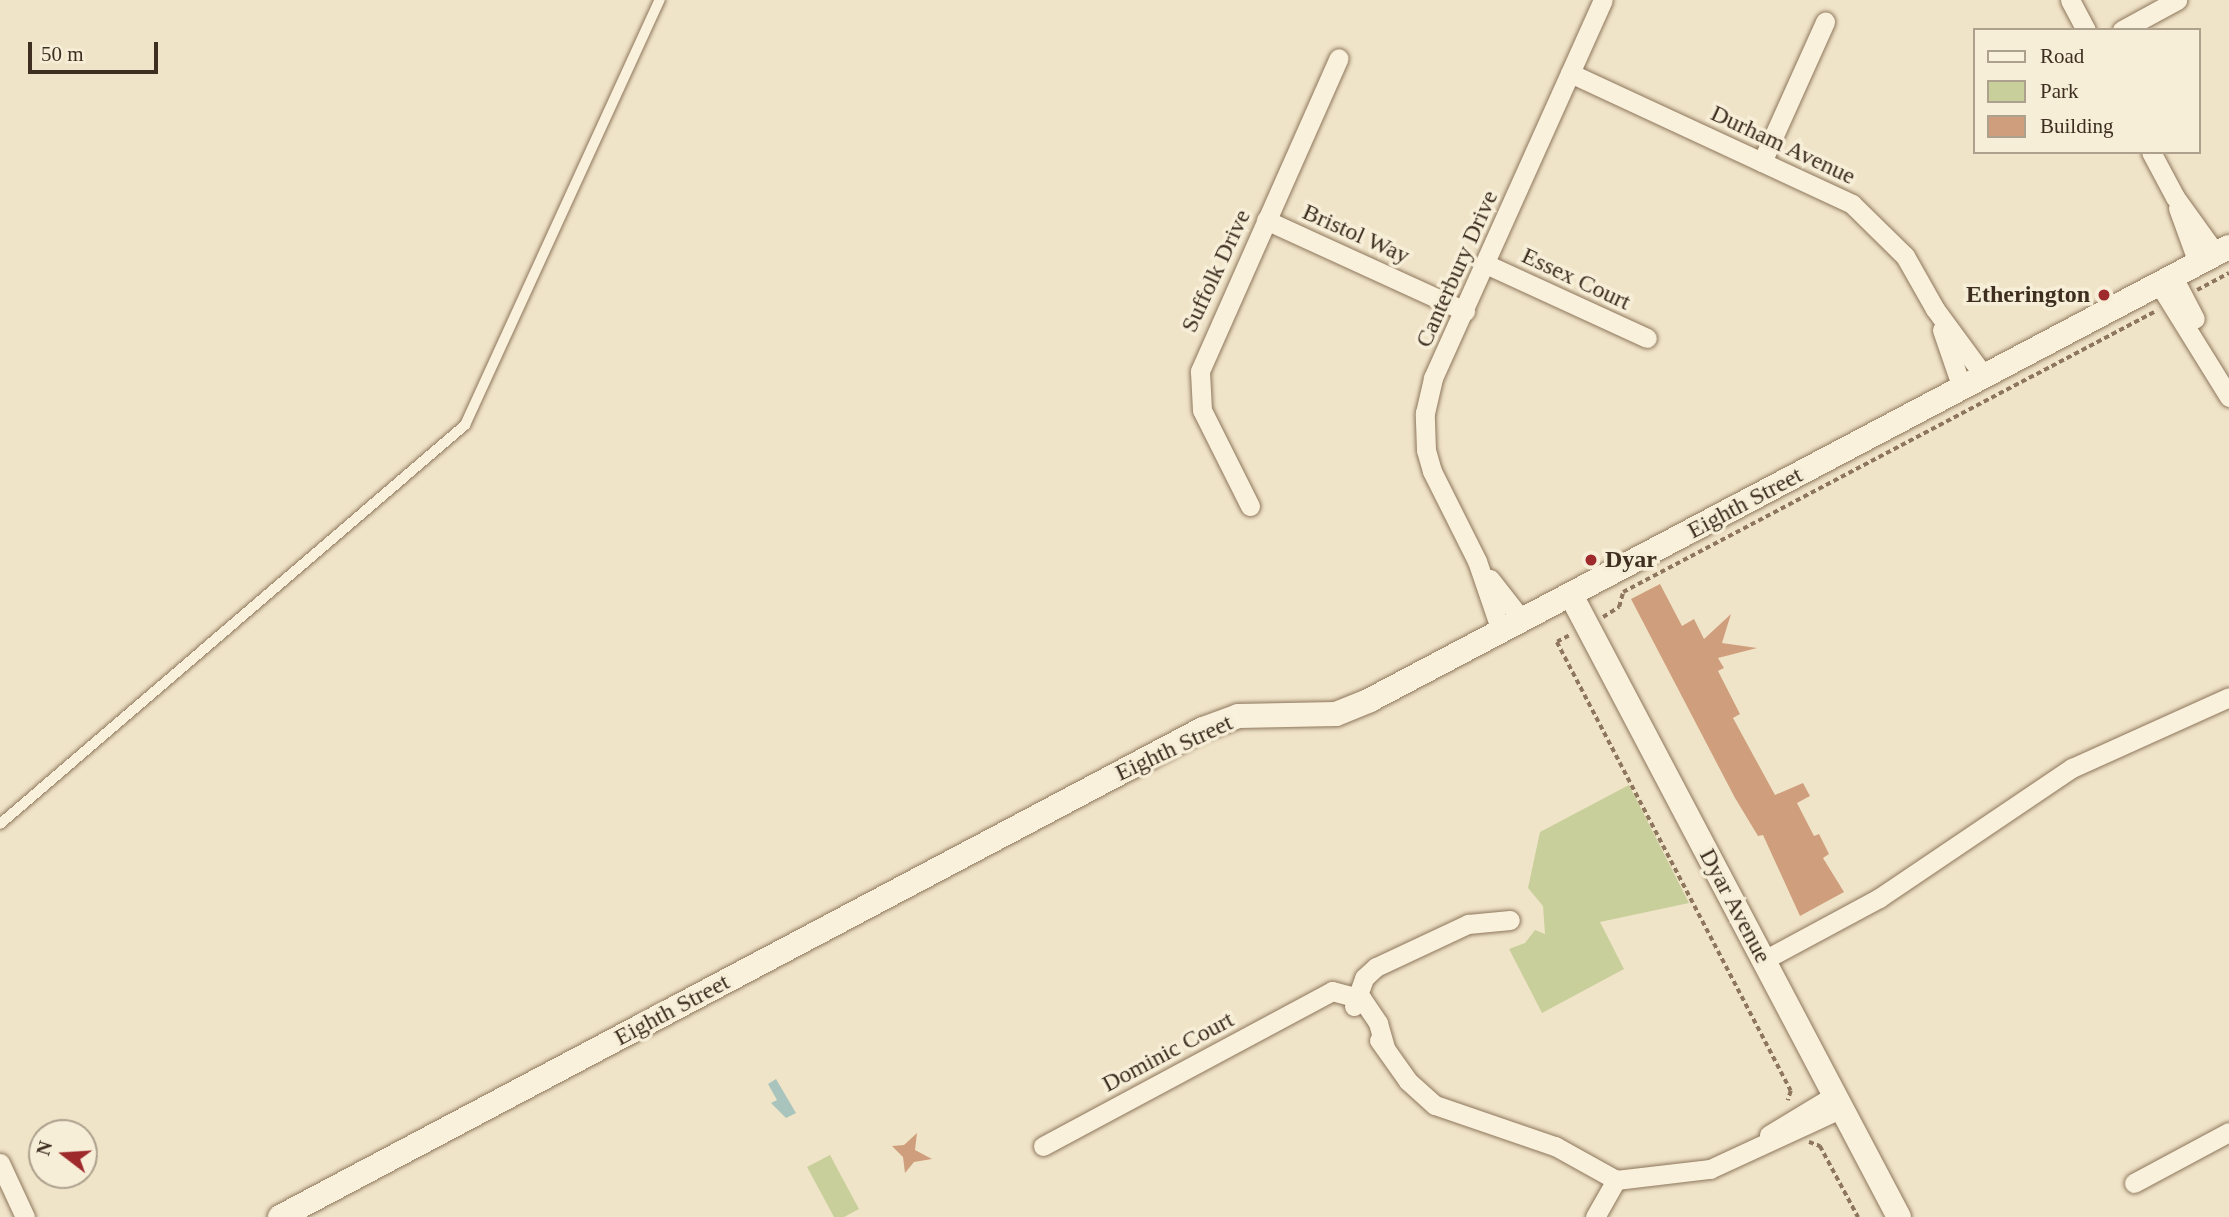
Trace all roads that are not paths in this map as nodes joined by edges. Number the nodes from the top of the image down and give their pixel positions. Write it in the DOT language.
graph roads {
  1 [pos="660,0"];
  2 [pos="1602,0"];
  3 [pos="2070,0"];
  4 [pos="2177,0"];
  5 [pos="1825,22"];
  6 [pos="2085,28"];
  7 [pos="2126,28"];
  8 [pos="1339,58"];
  9 [pos="1570,73"];
  10 [pos="2152,154"];
  11 [pos="1762,162"];
  12 [pos="1266,220"];
  13 [pos="2218,259"];
  14 [pos="1486,264"];
  15 [pos="2172,290"];
  16 [pos="1465,311"];
  17 [pos="1647,338"];
  18 [pos="1973,382"];
  19 [pos="2229,394"];
  20 [pos="1250,506"];
  21 [pos="1572,595"];
  22 [pos="1511,625"];
  23 [pos="2229,697"];
  24 [pos="0,824"];
  25 [pos="1510,920"];
  26 [pos="1763,960"];
  27 [pos="1357,1000"];
  28 [pos="1839,1101"];
  29 [pos="2229,1132"];
  30 [pos="1043,1146"];
  31 [pos="0,1163"];
  32 [pos="1612,1174"];
  33 [pos="2134,1183"];
  34 [pos="25,1217"];
  35 [pos="280,1217"];
  36 [pos="1588,1217"];
  37 [pos="1595,1217"];
  38 [pos="1899,1217"];
  1 -- 24 [label="lane"];
  2 -- 9 [label="street, Canterbury Drive"];
  3 -- 6 [label="street"];
  4 -- 7 [label="street"];
  5 -- 11 [label="street"];
  8 -- 12 [label="street, Suffolk Drive"];
  9 -- 11 [label="street, Durham Avenue"];
  9 -- 14 [label="street, Canterbury Drive"];
  10 -- 13 [label="street"];
  11 -- 18 [label="street, Durham Avenue"];
  12 -- 16 [label="street, Bristol Way"];
  12 -- 20 [label="street, Suffolk Drive"];
  13 -- 15 [label="street, Eighth Street"];
  14 -- 16 [label="street, Canterbury Drive"];
  14 -- 17 [label="street, Essex Court"];
  15 -- 18 [label="street, Eighth Street"];
  15 -- 19 [label="street"];
  16 -- 22 [label="street, Canterbury Drive"];
  18 -- 21 [label="street, Eighth Street"];
  21 -- 22 [label="street, Eighth Street"];
  21 -- 26 [label="street, Dyar Avenue"];
  22 -- 35 [label="street, Eighth Street"];
  23 -- 26 [label="street"];
  25 -- 27 [label="street"];
  26 -- 28 [label="street, Dyar Avenue"];
  27 -- 30 [label="street, Dominic Court"];
  27 -- 32 [label="street"];
  28 -- 32 [label="street"];
  28 -- 38 [label="street, Dyar Avenue"];
  29 -- 33 [label="street"];
  31 -- 34 [label="street"];
  32 -- 36 [label="street"];
  32 -- 37 [label="street"];
}
